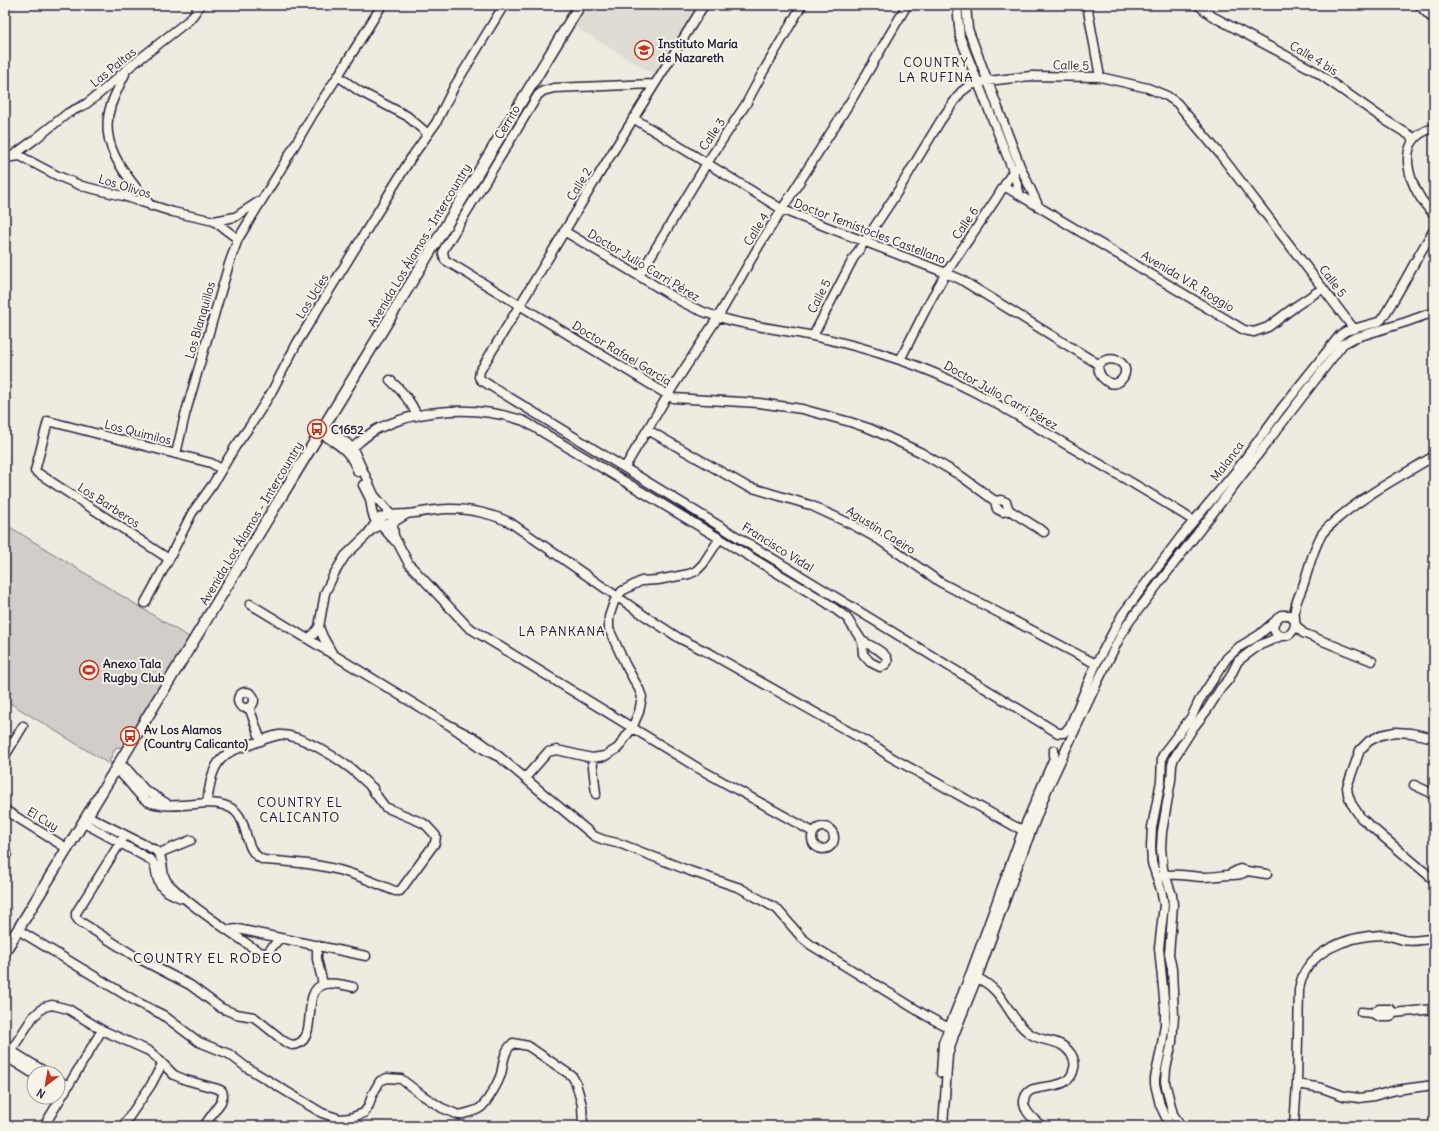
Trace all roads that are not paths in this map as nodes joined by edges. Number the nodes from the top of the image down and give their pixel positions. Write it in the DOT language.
graph roads {
  1 [pos="200,5"];
  2 [pos="382,5"];
  3 [pos="504,5"];
  4 [pos="580,5"];
  5 [pos="704,5"];
  6 [pos="802,5"];
  7 [pos="907,5"];
  8 [pos="957,5"];
  9 [pos="966,5"];
  10 [pos="1087,5"];
  11 [pos="1418,5"];
  12 [pos="1202,7"];
  13 [pos="1434,12"];
  14 [pos="1434,20"];
  15 [pos="127,69"];
  16 [pos="338,76"];
  17 [pos="1100,78"];
  18 [pos="988,81"];
  19 [pos="979,82"];
  20 [pos="654,84"];
  21 [pos="633,118"];
  22 [pos="1434,128"];
  23 [pos="428,134"];
  24 [pos="1414,138"];
  25 [pos="34,140"];
  26 [pos="8,157"];
  27 [pos="29,161"];
  28 [pos="707,163"];
  29 [pos="1016,168"];
  30 [pos="1004,186"];
  31 [pos="1020,195"];
  32 [pos="263,198"];
  33 [pos="1039,205"];
  34 [pos="151,206"];
  35 [pos="782,210"];
  36 [pos="1434,214"];
  37 [pos="214,221"];
  38 [pos="1434,230"];
  39 [pos="564,231"];
  40 [pos="238,239"];
  41 [pos="864,242"];
  42 [pos="448,262"];
  43 [pos="946,273"];
  44 [pos="639,276"];
  45 [pos="1323,288"];
  46 [pos="519,305"];
  47 [pos="1434,312"];
  48 [pos="718,317"];
  49 [pos="1354,329"];
  50 [pos="812,336"];
  51 [pos="900,360"];
  52 [pos="1098,364"];
  53 [pos="479,378"];
  54 [pos="390,380"];
  55 [pos="668,395"];
  56 [pos="417,416"];
  57 [pos="648,430"];
  58 [pos="321,431"];
  59 [pos="349,450"];
  60 [pos="176,454"];
  61 [pos="1434,456"];
  62 [pos="625,467"];
  63 [pos="221,469"];
  64 [pos="35,471"];
  65 [pos="392,519"];
  66 [pos="1194,521"];
  67 [pos="378,524"];
  68 [pos="1044,532"];
  69 [pos="720,538"];
  70 [pos="397,543"];
  71 [pos="169,559"];
  72 [pos="617,596"];
  73 [pos="1297,600"];
  74 [pos="145,603"];
  75 [pos="250,604"];
  76 [pos="1280,615"];
  77 [pos="1274,622"];
  78 [pos="1295,622"];
  79 [pos="319,627"];
  80 [pos="1284,636"];
  81 [pos="1312,637"];
  82 [pos="307,638"];
  83 [pos="862,641"];
  84 [pos="332,654"];
  85 [pos="1372,661"];
  86 [pos="1096,664"];
  87 [pos="249,707"];
  88 [pos="23,726"];
  89 [pos="632,728"];
  90 [pos="1064,733"];
  91 [pos="1434,738"];
  92 [pos="261,741"];
  93 [pos="1054,750"];
  94 [pos="5,756"];
  95 [pos="592,758"];
  96 [pos="118,767"];
  97 [pos="525,778"];
  98 [pos="1161,778"];
  99 [pos="1171,778"];
  100 [pos="1414,785"];
  101 [pos="1431,791"];
  102 [pos="596,794"];
  103 [pos="1434,796"];
  104 [pos="207,803"];
  105 [pos="5,810"];
  106 [pos="86,819"];
  107 [pos="1023,830"];
  108 [pos="813,832"];
  109 [pos="125,836"];
  110 [pos="191,840"];
  111 [pos="121,843"];
  112 [pos="68,849"];
  113 [pos="160,854"];
  114 [pos="1267,874"];
  115 [pos="1165,875"];
  116 [pos="1156,878"];
  117 [pos="1434,880"];
  118 [pos="189,902"];
  119 [pos="18,930"];
  120 [pos="228,930"];
  121 [pos="280,938"];
  122 [pos="1434,938"];
  123 [pos="317,945"];
  124 [pos="5,951"];
  125 [pos="366,956"];
  126 [pos="977,978"];
  127 [pos="323,984"];
  128 [pos="353,987"];
  129 [pos="1173,999"];
  130 [pos="1164,1001"];
  131 [pos="1434,1009"];
  132 [pos="1361,1012"];
  133 [pos="949,1028"];
  134 [pos="102,1030"];
  135 [pos="7,1054"];
  136 [pos="162,1064"];
  137 [pos="30,1065"];
  138 [pos="26,1068"];
  139 [pos="941,1073"];
  140 [pos="66,1084"];
  141 [pos="1297,1084"];
  142 [pos="1434,1085"];
  143 [pos="55,1105"];
  144 [pos="126,1125"];
  145 [pos="44,1126"];
  146 [pos="204,1126"];
  147 [pos="583,1126"];
  148 [pos="943,1126"];
  149 [pos="1042,1126"];
  150 [pos="1170,1126"];
  151 [pos="1181,1126"];
  152 [pos="1294,1126"];
  1 -- 15 [label="street, Las Paltas"];
  2 -- 16 [label="street, Los Blanquillos"];
  3 -- 23 [label="street, Los Ucles"];
  4 -- 58 [label="main road, Avenida Los Álamos - Intercountry"];
  5 -- 20 [label="street, Calle 2"];
  6 -- 28 [label="street, Calle 3"];
  7 -- 35 [label="street, Calle 4"];
  8 -- 19 [label="street"];
  9 -- 18 [label="street"];
  10 -- 17 [label="street"];
  11 -- 13 [label="street"];
  11 -- 14 [label="street"];
  12 -- 24 [label="street, Calle 4 bis"];
  15 -- 25 [label="street, Las Paltas"];
  15 -- 34 [label="street"];
  16 -- 23 [label="street"];
  16 -- 32 [label="street, Los Blanquillos"];
  17 -- 18 [label="street, Calle 5"];
  17 -- 45 [label="street, Calle 5"];
  18 -- 19 [label="street, Calle 5"];
  18 -- 29 [label="street"];
  19 -- 29 [label="street"];
  19 -- 41 [label="street, Calle 5"];
  20 -- 21 [label="street, Calle 2"];
  20 -- 42 [label="street, Cerrito"];
  21 -- 28 [label="street, Doctor Temístocles Castellano"];
  21 -- 39 [label="street, Calle 2"];
  22 -- 24 [label="street"];
  23 -- 63 [label="street, Los Ucles"];
  24 -- 36 [label="street"];
  25 -- 26 [label="street, Las Paltas"];
  25 -- 27 [label="street"];
  26 -- 27 [label="street, Los Olivos"];
  27 -- 34 [label="street, Los Olivos"];
  28 -- 35 [label="street, Doctor Temístocles Castellano"];
  28 -- 44 [label="street, Calle 3"];
  29 -- 30 [label="street, Calle 6"];
  29 -- 31 [label="street"];
  29 -- 33 [label="street"];
  30 -- 31 [label="street, Avenida V.R. Roggio"];
  30 -- 43 [label="street, Calle 6"];
  31 -- 33 [label="street, Avenida V.R. Roggio"];
  32 -- 37 [label="street, Los Blanquillos"];
  32 -- 40 [label="street, Los Blanquillos"];
  33 -- 45 [label="street, Avenida V.R. Roggio"];
  34 -- 37 [label="street, Los Olivos"];
  35 -- 41 [label="street, Doctor Temístocles Castellano"];
  35 -- 48 [label="street, Calle 4"];
  37 -- 40 [label="street, Los Olivos"];
  38 -- 49 [label="street, Malanca"];
  39 -- 44 [label="street, Doctor Julio Carri Pérez"];
  39 -- 46 [label="street, Calle 2"];
  40 -- 60 [label="street, Los Blanquillos"];
  41 -- 43 [label="street, Doctor Temístocles Castellano"];
  41 -- 50 [label="street, Calle 5"];
  42 -- 46 [label="street, Doctor Rafael García"];
  43 -- 51 [label="street, Calle 6"];
  43 -- 52 [label="street, Doctor Temístocles Castellano"];
  44 -- 48 [label="street, Doctor Julio Carri Pérez"];
  45 -- 49 [label="street, Calle 5"];
  46 -- 53 [label="street, Calle 2"];
  46 -- 55 [label="street, Doctor Rafael García"];
  47 -- 126 [label="street"];
  48 -- 50 [label="street, Doctor Julio Carri Pérez"];
  48 -- 55 [label="street, Calle 4"];
  49 -- 66 [label="street, Malanca"];
  50 -- 51 [label="street, Doctor Julio Carri Pérez"];
  51 -- 66 [label="street, Doctor Julio Carri Pérez"];
  53 -- 62 [label="street, Francisco Vidal"];
  54 -- 56 [label="street"];
  55 -- 57 [label="street, Calle 4"];
  55 -- 68 [label="street, Doctor Rafael García"];
  56 -- 59 [label="street"];
  56 -- 69 [label="street"];
  57 -- 62 [label="street, Calle 4"];
  57 -- 86 [label="street, Agustín Caeiro"];
  58 -- 59 [label="street"];
  58 -- 96 [label="main road, Avenida Los Álamos - Intercountry"];
  59 -- 65 [label="street"];
  59 -- 67 [label="street"];
  60 -- 63 [label="street, Los Quimilos"];
  60 -- 64 [label="street, Los Quimilos"];
  61 -- 73 [label="street"];
  62 -- 90 [label="street, Francisco Vidal"];
  63 -- 71 [label="street, Los Ucles"];
  64 -- 71 [label="street, Los Barberos"];
  65 -- 67 [label="street"];
  65 -- 70 [label="street"];
  65 -- 72 [label="street"];
  66 -- 86 [label="street, Malanca"];
  67 -- 70 [label="street"];
  67 -- 79 [label="street"];
  69 -- 72 [label="street"];
  69 -- 83 [label="street"];
  70 -- 89 [label="street"];
  71 -- 74 [label="street, Los Ucles"];
  72 -- 89 [label="street"];
  72 -- 107 [label="street"];
  73 -- 76 [label="street"];
  73 -- 78 [label="street"];
  75 -- 82 [label="street"];
  76 -- 77 [label="street"];
  76 -- 78 [label="street"];
  77 -- 80 [label="street"];
  77 -- 98 [label="street"];
  78 -- 80 [label="street"];
  78 -- 81 [label="street"];
  79 -- 82 [label="street"];
  79 -- 84 [label="street"];
  80 -- 81 [label="street"];
  80 -- 99 [label="street"];
  81 -- 85 [label="street"];
  82 -- 84 [label="street"];
  84 -- 97 [label="street"];
  86 -- 90 [label="street, Malanca"];
  87 -- 92 [label="street"];
  88 -- 94 [label="street"];
  89 -- 95 [label="street"];
  89 -- 108 [label="street"];
  91 -- 117 [label="street"];
  92 -- 104 [label="street"];
  92 -- 104 [label="street"];
  93 -- 107 [label="street"];
  95 -- 97 [label="street"];
  95 -- 102 [label="street"];
  96 -- 104 [label="street"];
  96 -- 106 [label="main road, Avenida Los Álamos - Intercountry"];
  97 -- 133 [label="street"];
  98 -- 99 [label="street"];
  98 -- 116 [label="street"];
  99 -- 115 [label="street"];
  100 -- 101 [label="street"];
  101 -- 103 [label="street"];
  105 -- 112 [label="street, El Cuy"];
  106 -- 109 [label="street"];
  106 -- 111 [label="street"];
  106 -- 112 [label="main road, Avenida Los Álamos - Intercountry"];
  107 -- 133 [label="street"];
  109 -- 111 [label="street"];
  109 -- 113 [label="street"];
  110 -- 113 [label="street"];
  111 -- 118 [label="street"];
  111 -- 127 [label="street"];
  112 -- 119 [label="main road, Avenida Los Álamos - Intercountry"];
  113 -- 118 [label="street"];
  114 -- 115 [label="street"];
  115 -- 116 [label="street"];
  115 -- 129 [label="street"];
  116 -- 130 [label="street"];
  118 -- 120 [label="street"];
  119 -- 124 [label="main road, Avenida Los Álamos - Intercountry"];
  119 -- 147 [label="street"];
  120 -- 121 [label="street"];
  120 -- 121 [label="street"];
  121 -- 123 [label="street"];
  122 -- 141 [label="street"];
  123 -- 125 [label="street"];
  123 -- 127 [label="street"];
  126 -- 148 [label="street"];
  126 -- 149 [label="street"];
  127 -- 128 [label="street"];
  129 -- 130 [label="street"];
  129 -- 151 [label="street"];
  130 -- 150 [label="street"];
  131 -- 132 [label="street"];
  133 -- 139 [label="street"];
  134 -- 135 [label="street"];
  134 -- 136 [label="street"];
  134 -- 140 [label="street"];
  135 -- 137 [label="street"];
  135 -- 138 [label="street"];
  136 -- 144 [label="street"];
  136 -- 146 [label="street"];
  141 -- 142 [label="street"];
  141 -- 152 [label="street"];
  143 -- 145 [label="street"];
}
